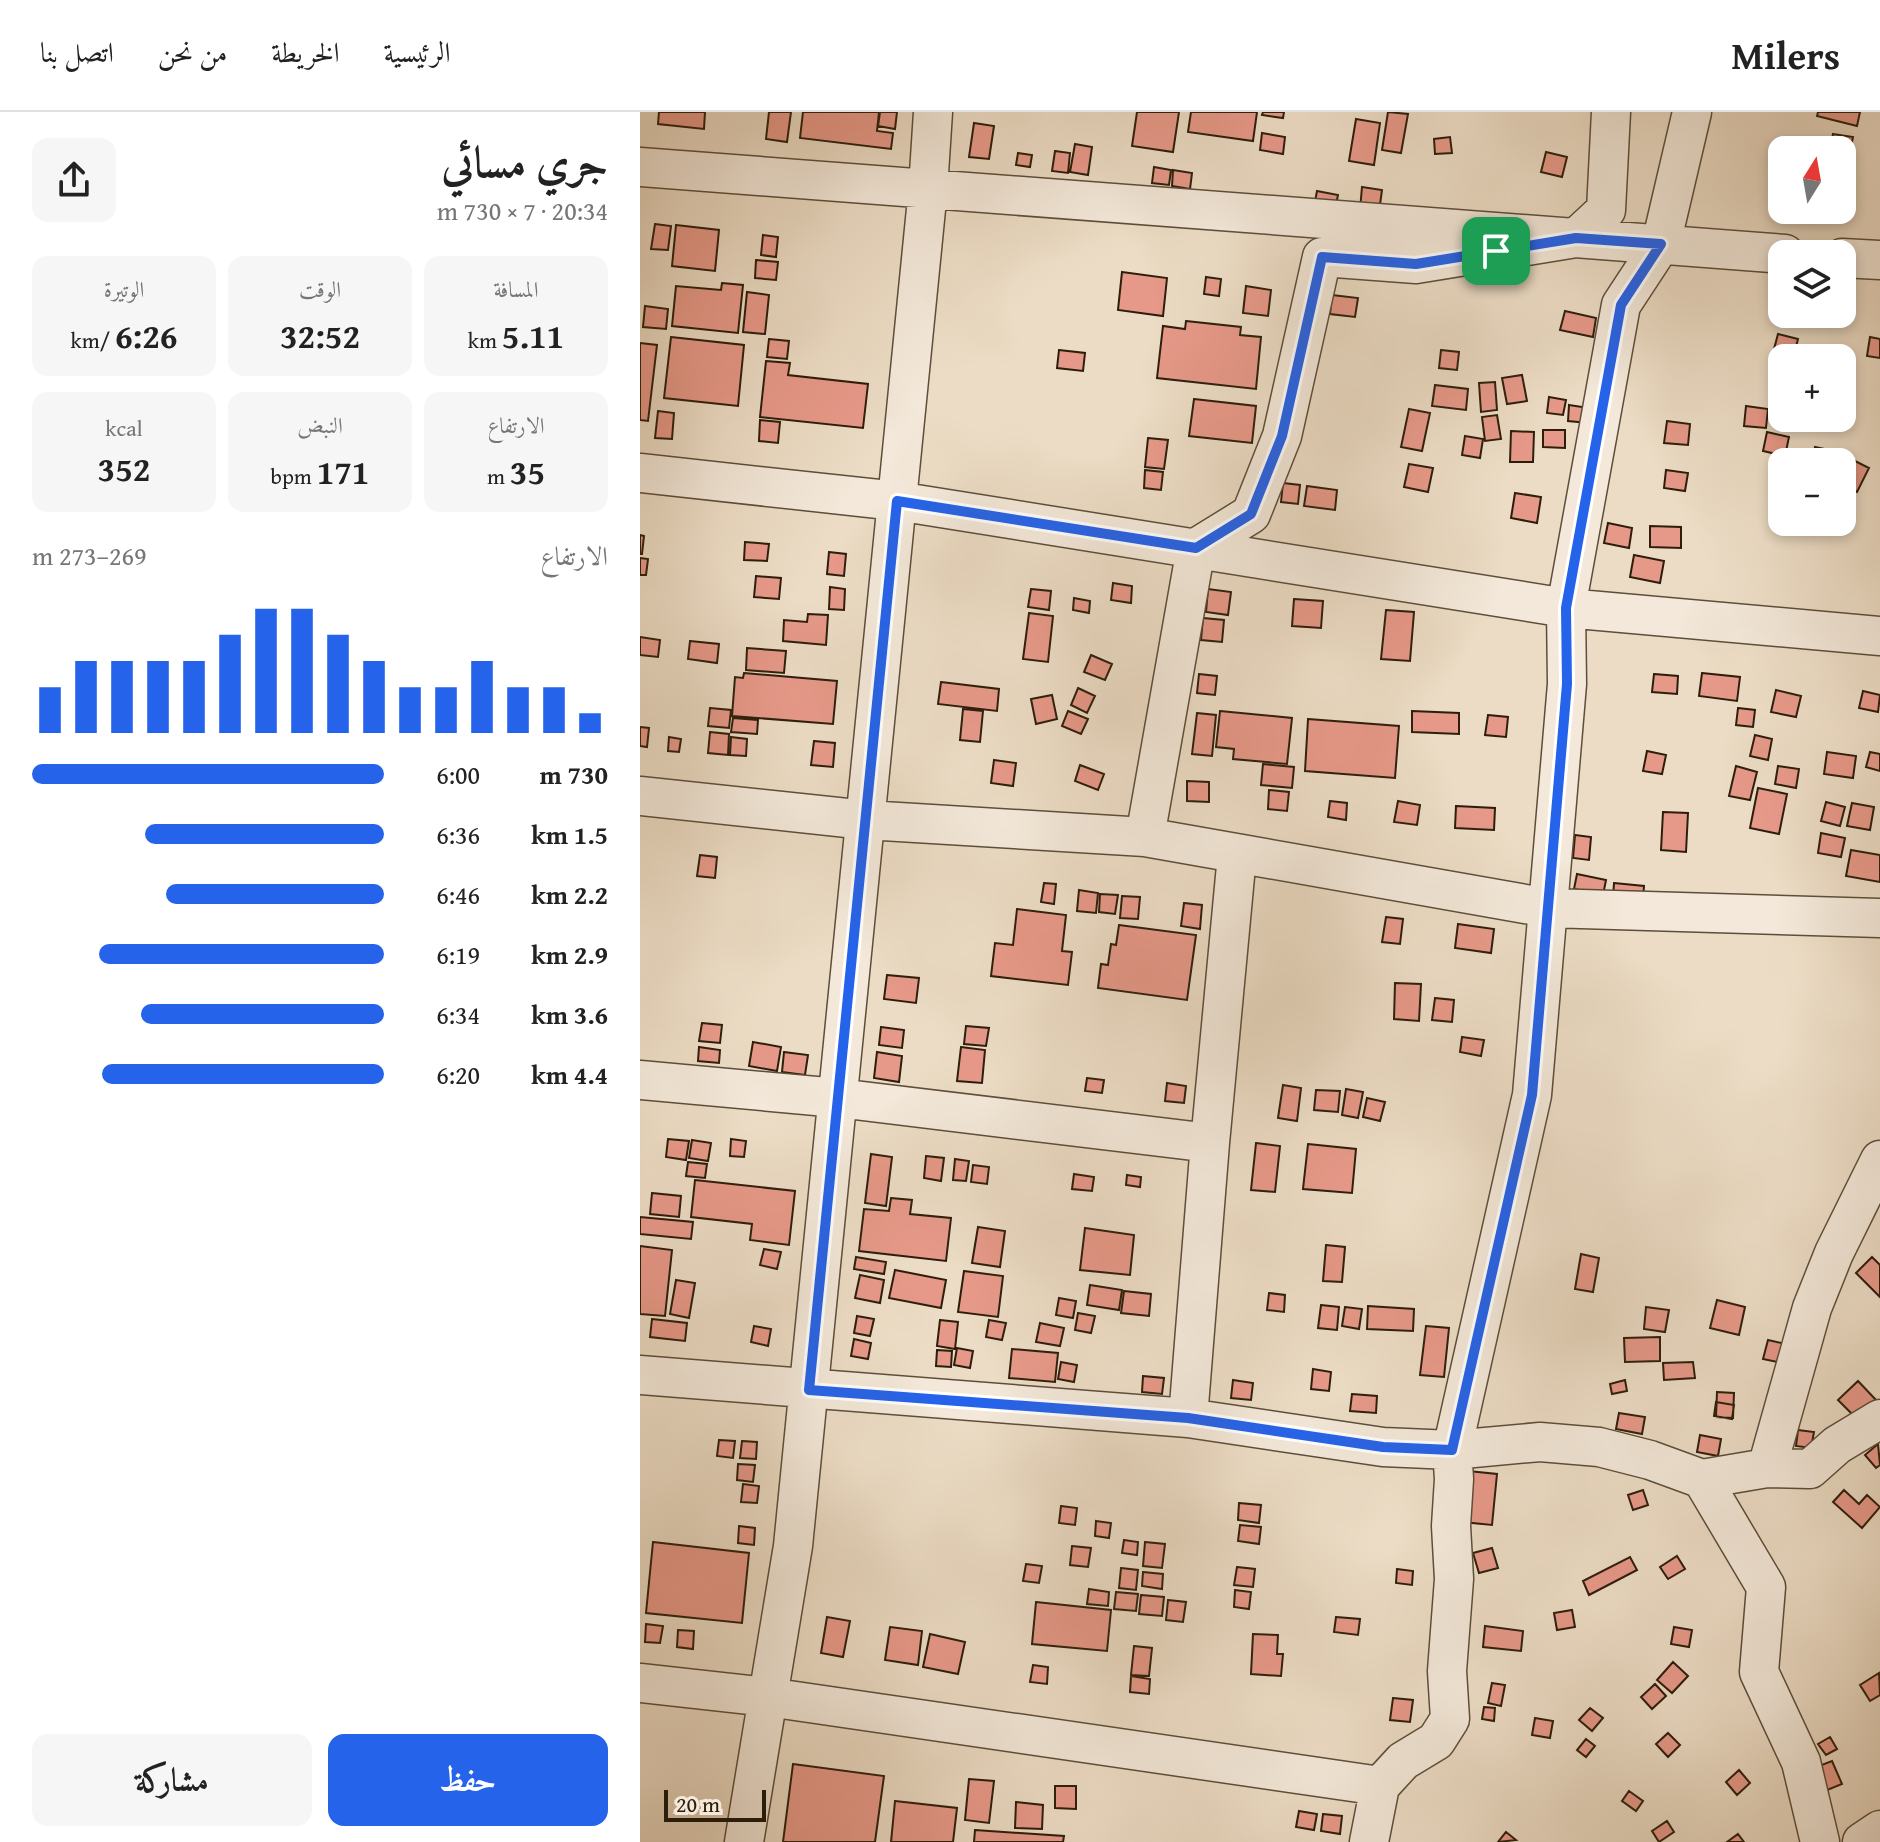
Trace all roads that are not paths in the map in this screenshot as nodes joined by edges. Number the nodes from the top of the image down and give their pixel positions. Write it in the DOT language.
graph roads {
  1 [pos="933,112"];
  2 [pos="1611,112"];
  3 [pos="1692,112"];
  4 [pos="640,167"];
  5 [pos="928,189"];
  6 [pos="1576,238"];
  7 [pos="1661,244"];
  8 [pos="1768,253"];
  9 [pos="1856,259"];
  10 [pos="1880,260"];
  11 [pos="640,473"];
  12 [pos="897,501"];
  13 [pos="1196,548"];
  14 [pos="1566,608"];
  15 [pos="1880,636"];
  16 [pos="640,796"];
  17 [pos="866,820"];
  18 [pos="1145,837"];
  19 [pos="1237,855"];
  20 [pos="1548,908"];
  21 [pos="1880,918"];
  22 [pos="640,1080"];
  23 [pos="838,1098"];
  24 [pos="1210,1143"];
  25 [pos="1880,1160"];
  26 [pos="640,1375"];
  27 [pos="809,1390"];
  28 [pos="1188,1418"];
  29 [pos="1880,1419"];
  30 [pos="1452,1450"];
  31 [pos="1767,1468"];
  32 [pos="1702,1479"];
  33 [pos="640,1683"];
  34 [pos="768,1697"];
  35 [pos="1380,1786"];
  36 [pos="1880,1830"];
  37 [pos="744,1842"];
  38 [pos="1369,1842"];
  39 [pos="1820,1842"];
  40 [pos="1862,1842"];
  1 -- 5 [label="street"];
  2 -- 6 [label="street"];
  3 -- 7 [label="street"];
  4 -- 5 [label="street"];
  5 -- 6 [label="street"];
  5 -- 12 [label="street"];
  6 -- 7 [label="street"];
  6 -- 13 [label="street"];
  7 -- 8 [label="street"];
  7 -- 14 [label="street"];
  9 -- 10 [label="street"];
  11 -- 12 [label="street"];
  12 -- 13 [label="street"];
  12 -- 17 [label="street"];
  13 -- 14 [label="street"];
  13 -- 18 [label="street"];
  14 -- 15 [label="street"];
  14 -- 20 [label="street"];
  16 -- 17 [label="street"];
  17 -- 18 [label="street"];
  17 -- 23 [label="street"];
  18 -- 19 [label="street"];
  19 -- 20 [label="street"];
  19 -- 24 [label="street"];
  20 -- 21 [label="street"];
  20 -- 30 [label="street"];
  22 -- 23 [label="street"];
  23 -- 24 [label="street"];
  23 -- 27 [label="street"];
  24 -- 28 [label="street"];
  25 -- 31 [label="street"];
  26 -- 27 [label="street"];
  27 -- 28 [label="street"];
  27 -- 34 [label="street"];
  28 -- 30 [label="street"];
  29 -- 31 [label="street"];
  30 -- 32 [label="street"];
  30 -- 35 [label="street"];
  31 -- 32 [label="street"];
  32 -- 39 [label="street"];
  33 -- 34 [label="street"];
  34 -- 35 [label="street"];
  34 -- 37 [label="street"];
  35 -- 38 [label="street"];
  36 -- 40 [label="street"];
}
